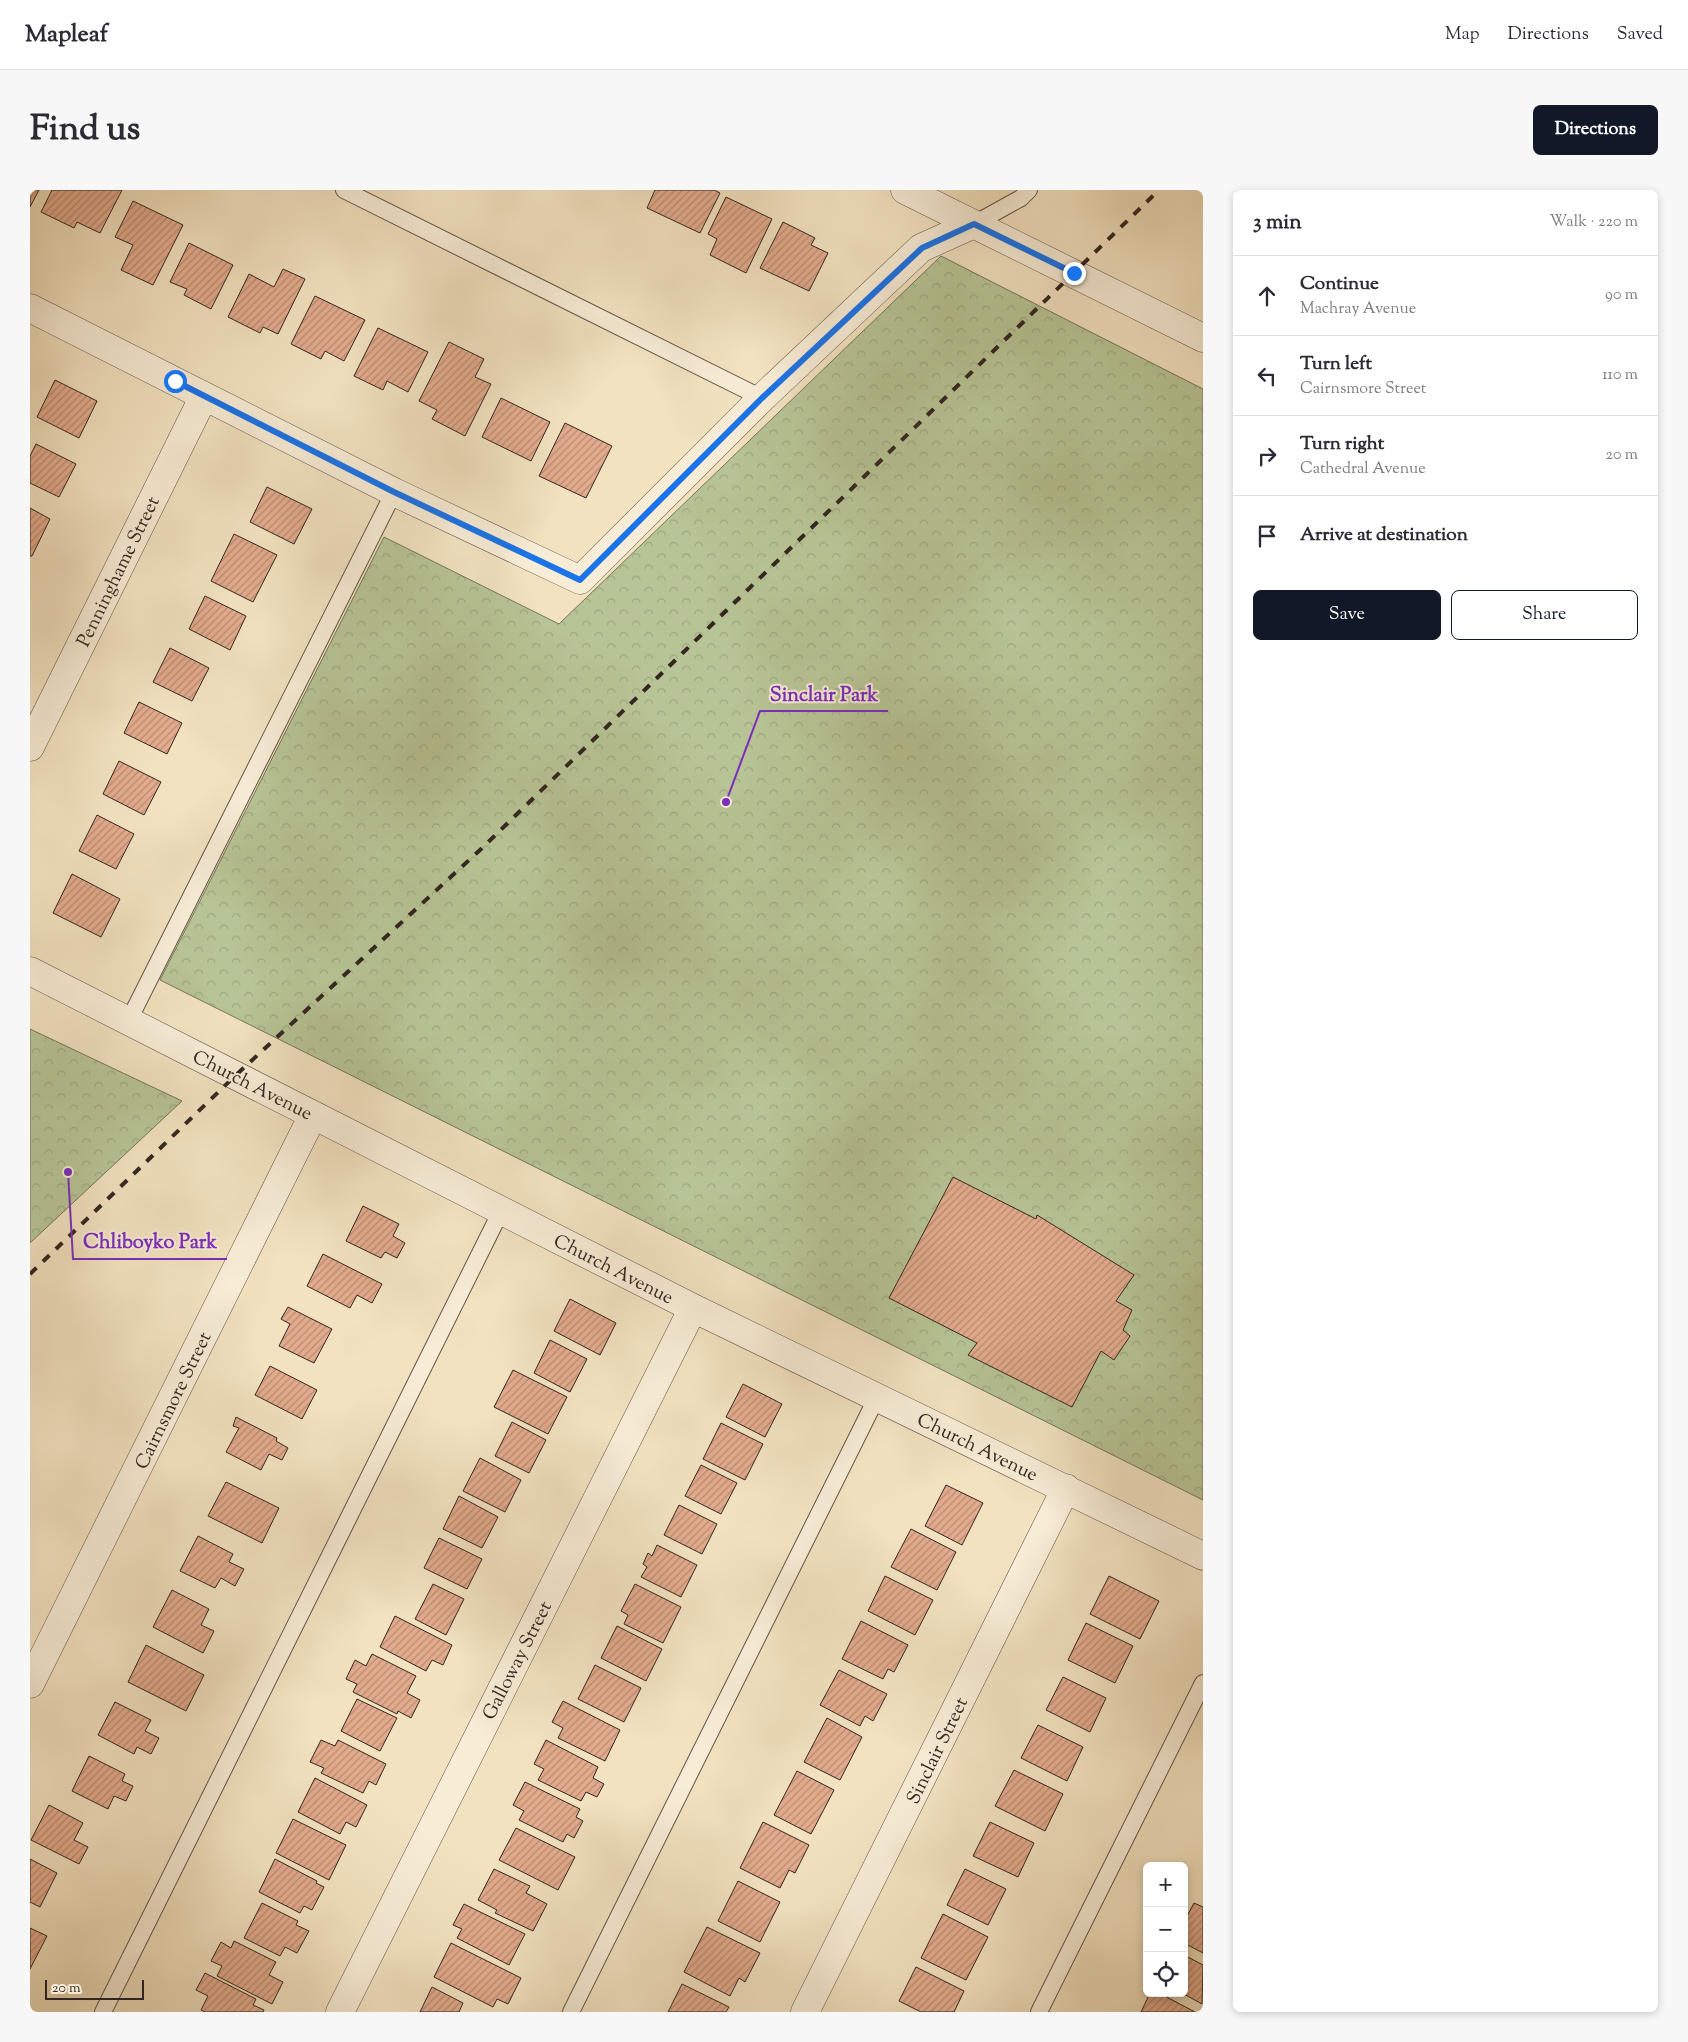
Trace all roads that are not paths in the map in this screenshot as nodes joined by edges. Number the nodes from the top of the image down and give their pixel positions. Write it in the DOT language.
graph roads {
  1 [pos="344,190"];
  2 [pos="905,190"];
  3 [pos="1029,190"];
  4 [pos="974,224"];
  5 [pos="30,308"];
  6 [pos="1203,338"];
  7 [pos="204,396"];
  8 [pos="762,398"];
  9 [pos="394,492"];
  10 [pos="30,747"];
  11 [pos="30,971"];
  12 [pos="128,1020"];
  13 [pos="313,1115"];
  14 [pos="501,1211"];
  15 [pos="693,1308"];
  16 [pos="876,1396"];
  17 [pos="1066,1488"];
  18 [pos="1203,1556"];
  19 [pos="34,1666"];
  20 [pos="1203,1683"];
  21 [pos="103,2012"];
  22 [pos="340,2012"];
  23 [pos="571,2012"];
  24 [pos="805,2012"];
  25 [pos="1039,2012"];
  1 -- 8 [label="lane"];
  2 -- 4 [label="street"];
  3 -- 4 [label="lane"];
  4 -- 6 [label="street"];
  4 -- 8 [label="street"];
  5 -- 7 [label="street"];
  7 -- 9 [label="street"];
  7 -- 10 [label="street, Penninghame Street"];
  8 -- 9 [label="street"];
  9 -- 12 [label="lane"];
  11 -- 12 [label="street, Church Avenue"];
  12 -- 13 [label="street, Church Avenue"];
  13 -- 14 [label="street, Church Avenue"];
  13 -- 19 [label="street, Cairnsmore Street"];
  14 -- 15 [label="street, Church Avenue"];
  14 -- 21 [label="lane"];
  15 -- 16 [label="street, Church Avenue"];
  15 -- 22 [label="street, Galloway Street"];
  16 -- 17 [label="street, Church Avenue"];
  16 -- 23 [label="lane"];
  17 -- 18 [label="street, Church Avenue"];
  17 -- 24 [label="street, Sinclair Street"];
  20 -- 25 [label="lane"];
}
